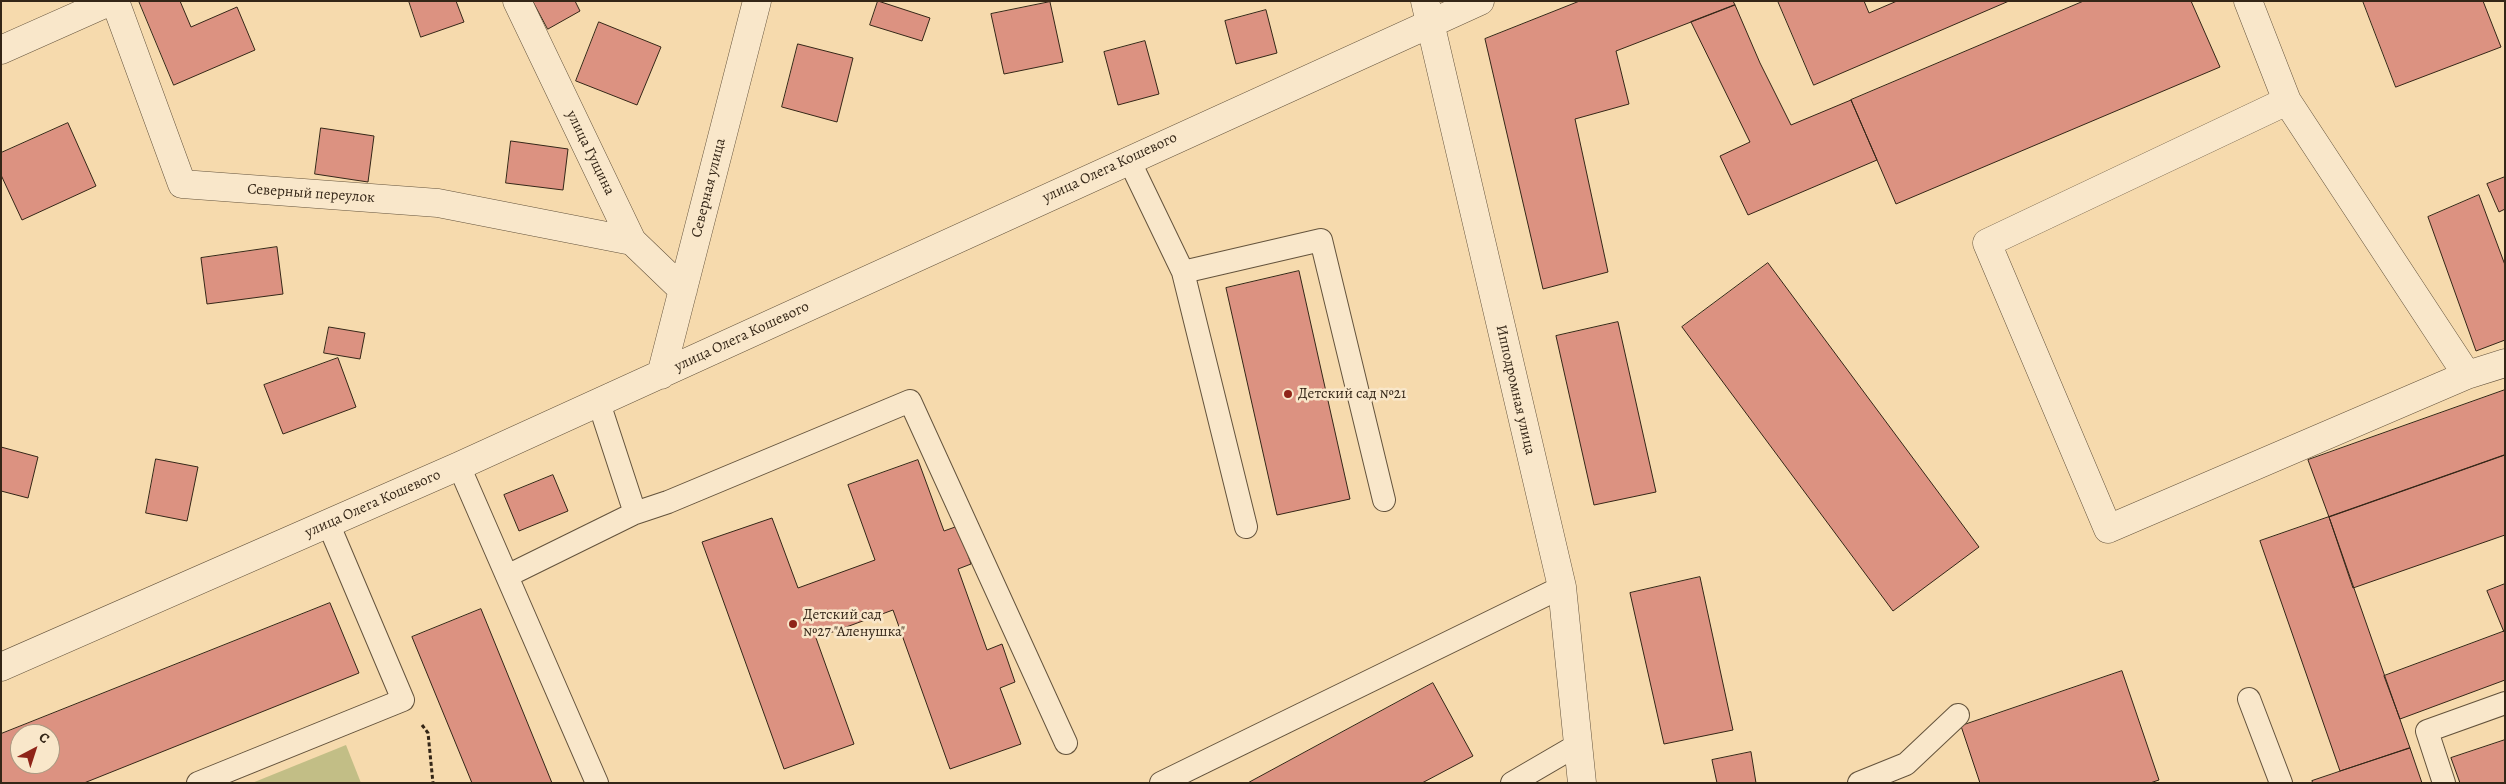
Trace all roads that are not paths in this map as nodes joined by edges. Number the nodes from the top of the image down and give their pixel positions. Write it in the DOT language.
graph roads {
  1 [pos="111,1"];
  2 [pos="115,1"];
  3 [pos="517,1"];
  4 [pos="757,1"];
  5 [pos="1480,1"];
  6 [pos="2248,1"];
  7 [pos="1427,12"];
  8 [pos="1,50"];
  9 [pos="2287,101"];
  10 [pos="1129,160"];
  11 [pos="632,241"];
  12 [pos="1183,272"];
  13 [pos="683,290"];
  14 [pos="2505,362"];
  15 [pos="661,375"];
  16 [pos="2467,375"];
  17 [pos="599,403"];
  18 [pos="460,466"];
  19 [pos="1384,500"];
  20 [pos="635,514"];
  21 [pos="328,523"];
  22 [pos="1246,527"];
  23 [pos="507,576"];
  24 [pos="1562,587"];
  25 [pos="1,667"];
  26 [pos="2249,699"];
  27 [pos="2505,703"];
  28 [pos="1958,715"];
  29 [pos="1066,743"];
  30 [pos="1579,744"];
  31 [pos="198,783"];
  32 [pos="597,783"];
  33 [pos="1161,783"];
  34 [pos="1512,783"];
  35 [pos="1582,783"];
  36 [pos="1859,783"];
  37 [pos="2280,783"];
  38 [pos="2444,783"];
  1 -- 8 [label="street"];
  2 -- 11 [label="street, Северный переулок"];
  3 -- 11 [label="street, улица Гущина"];
  4 -- 13 [label="street, Северная улица"];
  5 -- 7 [label="street, улица Олега Кошевого"];
  6 -- 9 [label="street"];
  7 -- 10 [label="street, улица Олега Кошевого"];
  7 -- 24 [label="street, Ипподромная улица"];
  9 -- 16 [label="street"];
  9 -- 16 [label="street"];
  10 -- 12 [label="lane"];
  10 -- 15 [label="street, улица Олега Кошевого"];
  11 -- 13 [label="street, улица Гущина"];
  12 -- 19 [label="lane"];
  12 -- 22 [label="lane"];
  13 -- 15 [label="street, Северная улица"];
  14 -- 16 [label="street"];
  15 -- 17 [label="street, улица Олега Кошевого"];
  17 -- 18 [label="street, улица Олега Кошевого"];
  17 -- 20 [label="lane"];
  18 -- 21 [label="street, улица Олега Кошевого"];
  18 -- 23 [label="lane"];
  20 -- 23 [label="lane"];
  20 -- 29 [label="lane"];
  21 -- 25 [label="street, улица Олега Кошевого"];
  21 -- 31 [label="lane"];
  23 -- 32 [label="lane"];
  24 -- 30 [label="street, Ипподромная улица"];
  24 -- 33 [label="lane"];
  26 -- 37 [label="lane"];
  27 -- 38 [label="lane"];
  28 -- 36 [label="lane"];
  30 -- 34 [label="lane"];
  30 -- 35 [label="street, Ипподромная улица"];
}
